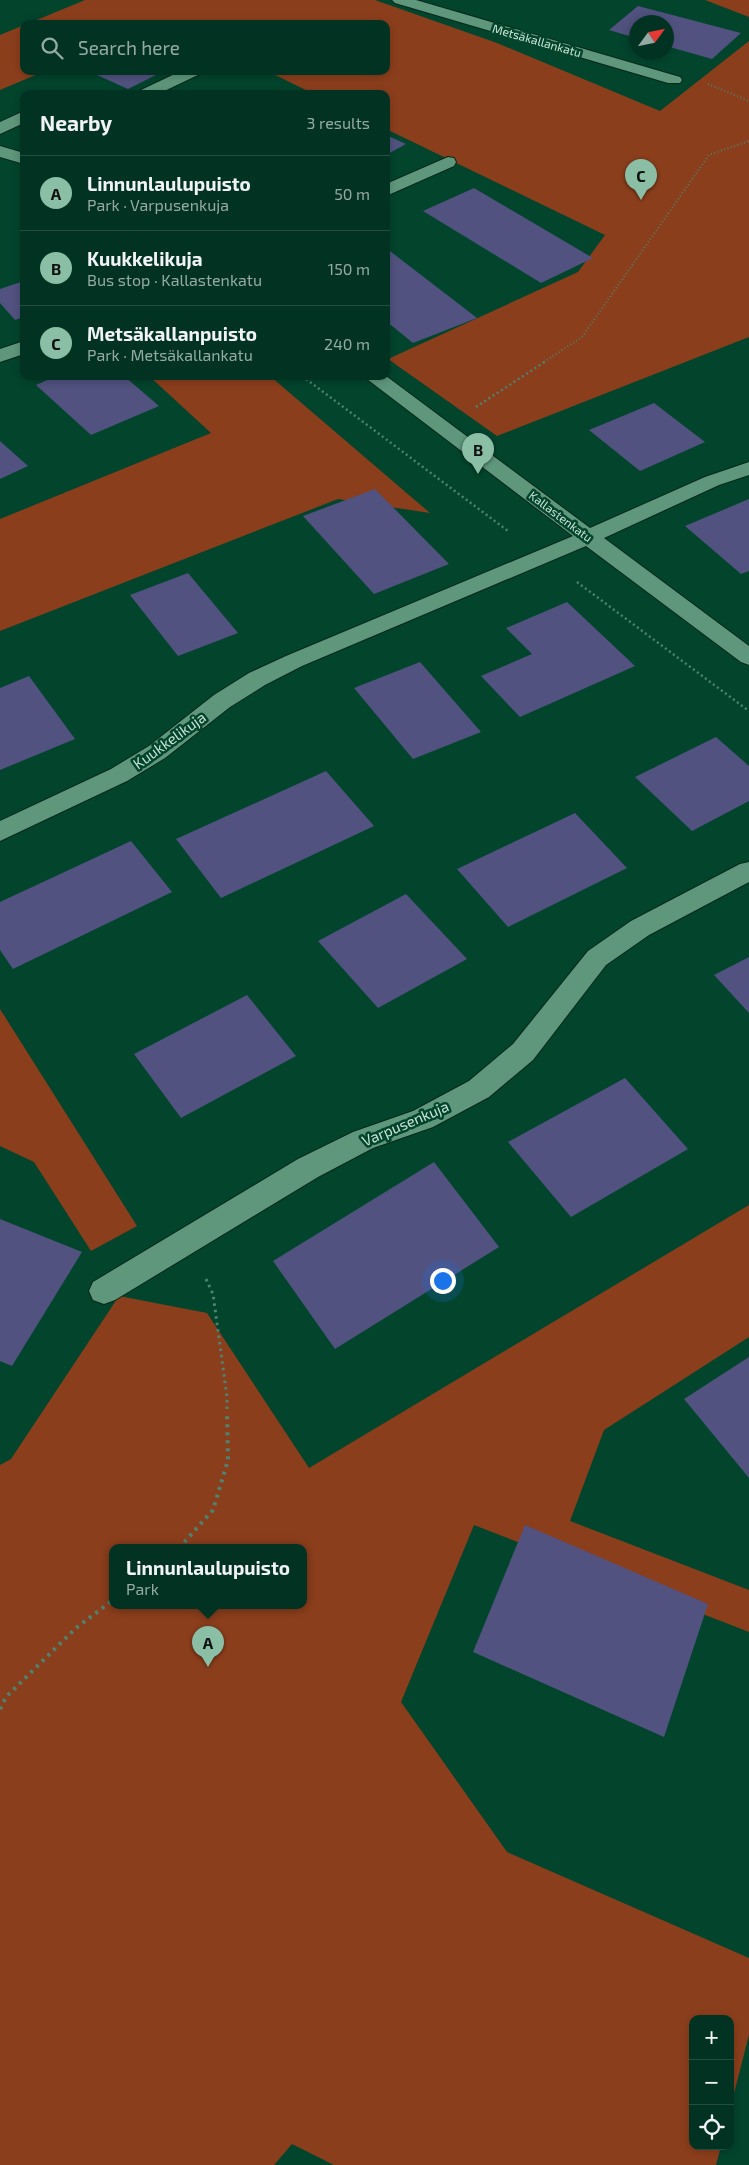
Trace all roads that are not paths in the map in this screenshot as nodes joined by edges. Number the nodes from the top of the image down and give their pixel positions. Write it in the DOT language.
graph roads {
  1 [pos="400,0"];
  2 [pos="185,75"];
  3 [pos="674,80"];
  4 [pos="153,90"];
  5 [pos="20,118"];
  6 [pos="0,128"];
  7 [pos="448,162"];
  8 [pos="390,189"];
  9 [pos="20,348"];
  10 [pos="0,356"];
  11 [pos="378,380"];
  12 [pos="749,468"];
  13 [pos="588,536"];
  14 [pos="749,657"];
  15 [pos="0,832"];
  16 [pos="749,870"];
  17 [pos="104,1291"];
  1 -- 3 [label="street, Metsäkallankatu"];
  2 -- 4 [label="street"];
  5 -- 6 [label="street"];
  7 -- 8 [label="street"];
  9 -- 10 [label="street"];
  11 -- 13 [label="street, Kallastenkatu"];
  12 -- 13 [label="street, Kuukkelikuja"];
  13 -- 14 [label="street, Kallastenkatu"];
  13 -- 15 [label="street, Kuukkelikuja"];
  16 -- 17 [label="street, Varpusenkuja"];
}
